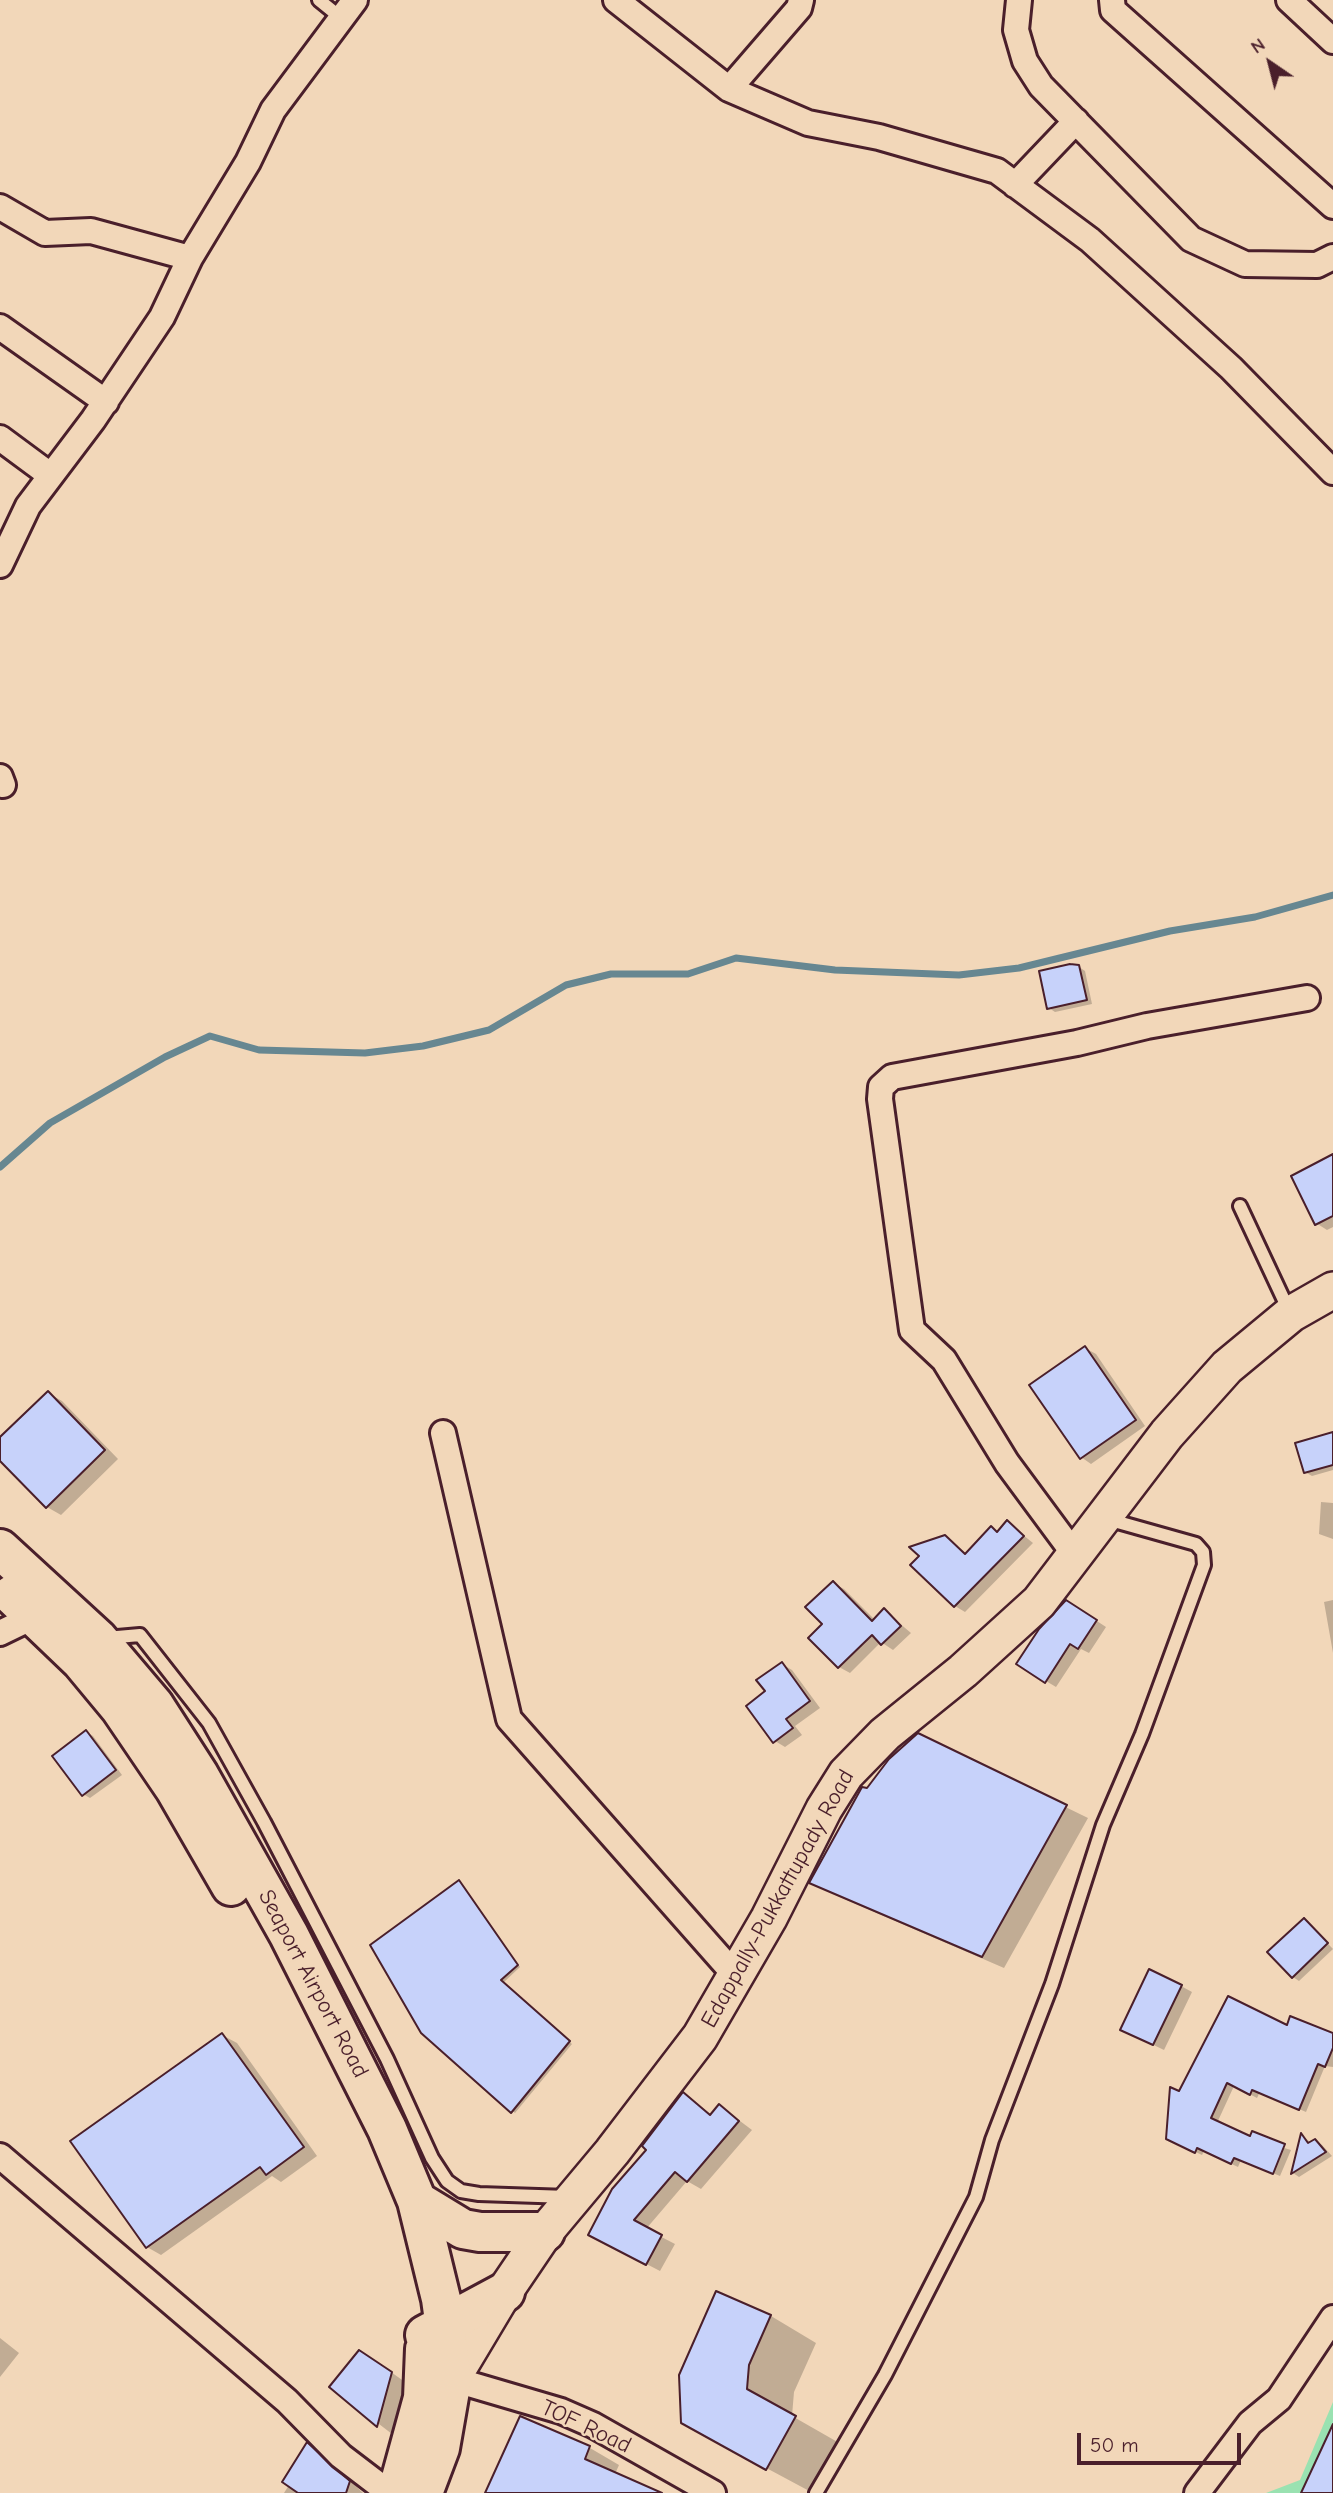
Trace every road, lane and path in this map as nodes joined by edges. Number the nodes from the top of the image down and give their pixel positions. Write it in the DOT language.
graph roads {
  1 [pos="319,0"];
  2 [pos="616,0"];
  3 [pos="801,0"];
  4 [pos="1019,0"];
  5 [pos="1112,0"];
  6 [pos="1289,0"];
  7 [pos="347,8"];
  8 [pos="1333,41"];
  9 [pos="729,89"];
  10 [pos="1076,121"];
  11 [pos="1015,185"];
  12 [pos="1333,206"];
  13 [pos="0,207"];
  14 [pos="1333,257"];
  15 [pos="190,258"];
  16 [pos="0,327"];
  17 [pos="106,402"];
  18 [pos="0,438"];
  19 [pos="1333,472"];
  20 [pos="50,475"];
  21 [pos="0,565"];
  22 [pos="1307,998"];
  23 [pos="1240,1206"];
  24 [pos="1333,1290"];
  25 [pos="1291,1314"];
  26 [pos="443,1433"];
  27 [pos="1103,1518"];
  28 [pos="0,1549"];
  29 [pos="1075,1555"];
  30 [pos="0,1584"];
  31 [pos="35,1616"];
  32 [pos="0,1633"];
  33 [pos="98,1639"];
  34 [pos="736,1976"];
  35 [pos="0,2156"];
  36 [pos="576,2197"];
  37 [pos="416,2201"];
  38 [pos="545,2232"];
  39 [pos="505,2292"];
  40 [pos="1333,2318"];
  41 [pos="434,2330"];
  42 [pos="438,2381"];
  43 [pos="406,2492"];
  44 [pos="713,2493"];
  45 [pos="816,2493"];
  46 [pos="1197,2493"];
  1 -- 7 [label="lane"];
  2 -- 9 [label="street"];
  3 -- 9 [label="street"];
  4 -- 10 [label="street"];
  5 -- 12 [label="street"];
  6 -- 8 [label="street"];
  7 -- 15 [label="street"];
  9 -- 11 [label="street"];
  10 -- 11 [label="street"];
  10 -- 14 [label="street"];
  11 -- 19 [label="street"];
  13 -- 15 [label="street"];
  15 -- 17 [label="street"];
  16 -- 17 [label="street"];
  17 -- 20 [label="street"];
  18 -- 20 [label="street"];
  20 -- 21 [label="street"];
  22 -- 29 [label="street"];
  23 -- 25 [label="lane"];
  24 -- 25 [label="main road, Edappally-Pukkattupady Road"];
  25 -- 27 [label="main road, Edappally-Pukkattupady Road"];
  26 -- 34 [label="street"];
  27 -- 29 [label="main road, Edappally-Pukkattupady Road"];
  27 -- 45 [label="lane"];
  28 -- 33 [label="main road, Seaport Airport Road"];
  29 -- 34 [label="main road, Edappally-Pukkattupady Road"];
  30 -- 31 [label="main road, Seaport Airport Road"];
  31 -- 32 [label="street"];
  31 -- 41 [label="main road, Seaport Airport Road"];
  33 -- 36 [label="lane"];
  33 -- 37 [label="main road, Seaport Airport Road"];
  34 -- 36 [label="main road, Edappally-Pukkattupady Road"];
  35 -- 43 [label="street"];
  36 -- 38 [label="main road, Edappally-Pukkattupady Road"];
  37 -- 38 [label="main road"];
  37 -- 41 [label="main road, Seaport Airport Road"];
  38 -- 39 [label="main road, Edappally-Pukkattupady Road"];
  39 -- 41 [label="main road"];
  39 -- 42 [label="main road, Edappally-Pukkattupady Road"];
  40 -- 46 [label="street"];
  41 -- 42 [label="main road, Seaport Airport Road"];
  42 -- 43 [label="main road, Seaport Airport Road"];
  42 -- 44 [label="street, TOF Road"];
}
